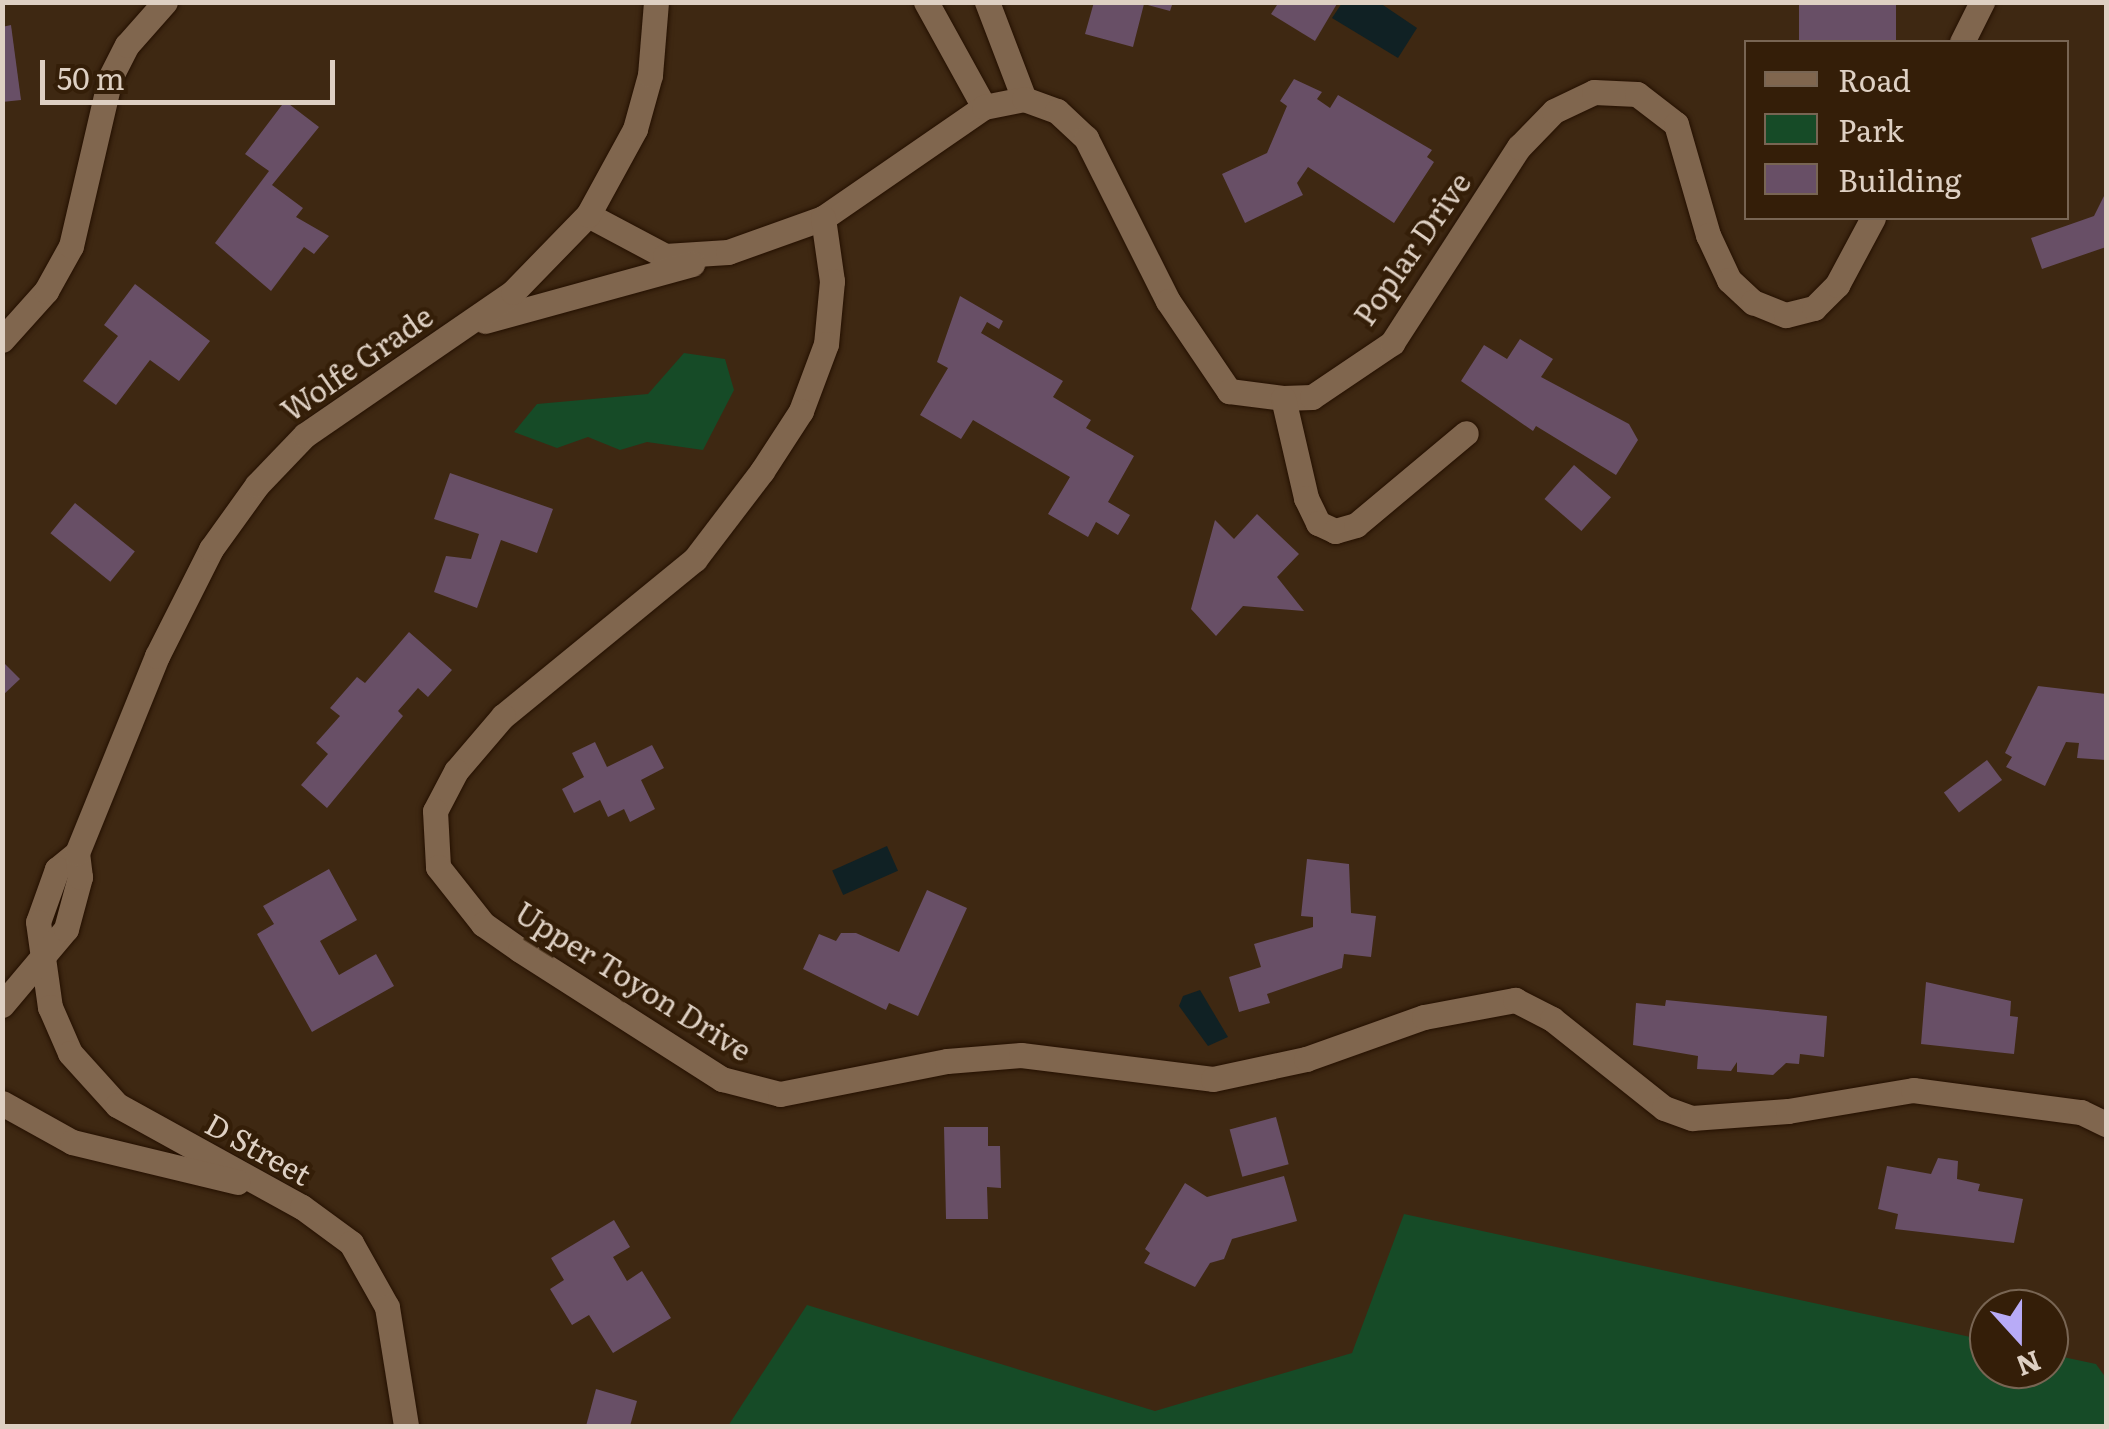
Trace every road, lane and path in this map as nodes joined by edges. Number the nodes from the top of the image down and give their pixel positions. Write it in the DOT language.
graph roads {
  1 [pos="165,2"];
  2 [pos="656,2"];
  3 [pos="926,2"];
  4 [pos="987,2"];
  5 [pos="1982,2"];
  6 [pos="1963,40"];
  7 [pos="1024,99"];
  8 [pos="984,107"];
  9 [pos="588,215"];
  10 [pos="822,218"];
  11 [pos="1872,220"];
  12 [pos="728,252"];
  13 [pos="457,331"];
  14 [pos="2,340"];
  15 [pos="1284,398"];
  16 [pos="1466,433"];
  17 [pos="44,952"];
  18 [pos="2,1005"];
  19 [pos="2,1103"];
  20 [pos="2106,1124"];
  21 [pos="270,1190"];
  22 [pos="406,1426"];
  1 -- 14 [label="street"];
  2 -- 9 [label="street, Wolfe Grade"];
  3 -- 8 [label="street"];
  4 -- 7 [label="street"];
  5 -- 6 [label="street"];
  7 -- 8 [label="street"];
  7 -- 15 [label="street, Poplar Drive"];
  8 -- 10 [label="street"];
  9 -- 12 [label="street"];
  9 -- 13 [label="street, Wolfe Grade"];
  10 -- 12 [label="street"];
  10 -- 20 [label="street, Upper Toyon Drive"];
  11 -- 15 [label="street, Poplar Drive"];
  12 -- 13 [label="street"];
  13 -- 17 [label="street, Wolfe Grade"];
  15 -- 16 [label="street"];
  17 -- 18 [label="street, Wolfe Grade"];
  17 -- 21 [label="street, D Street"];
  19 -- 21 [label="street"];
  21 -- 22 [label="street, D Street"];
}
